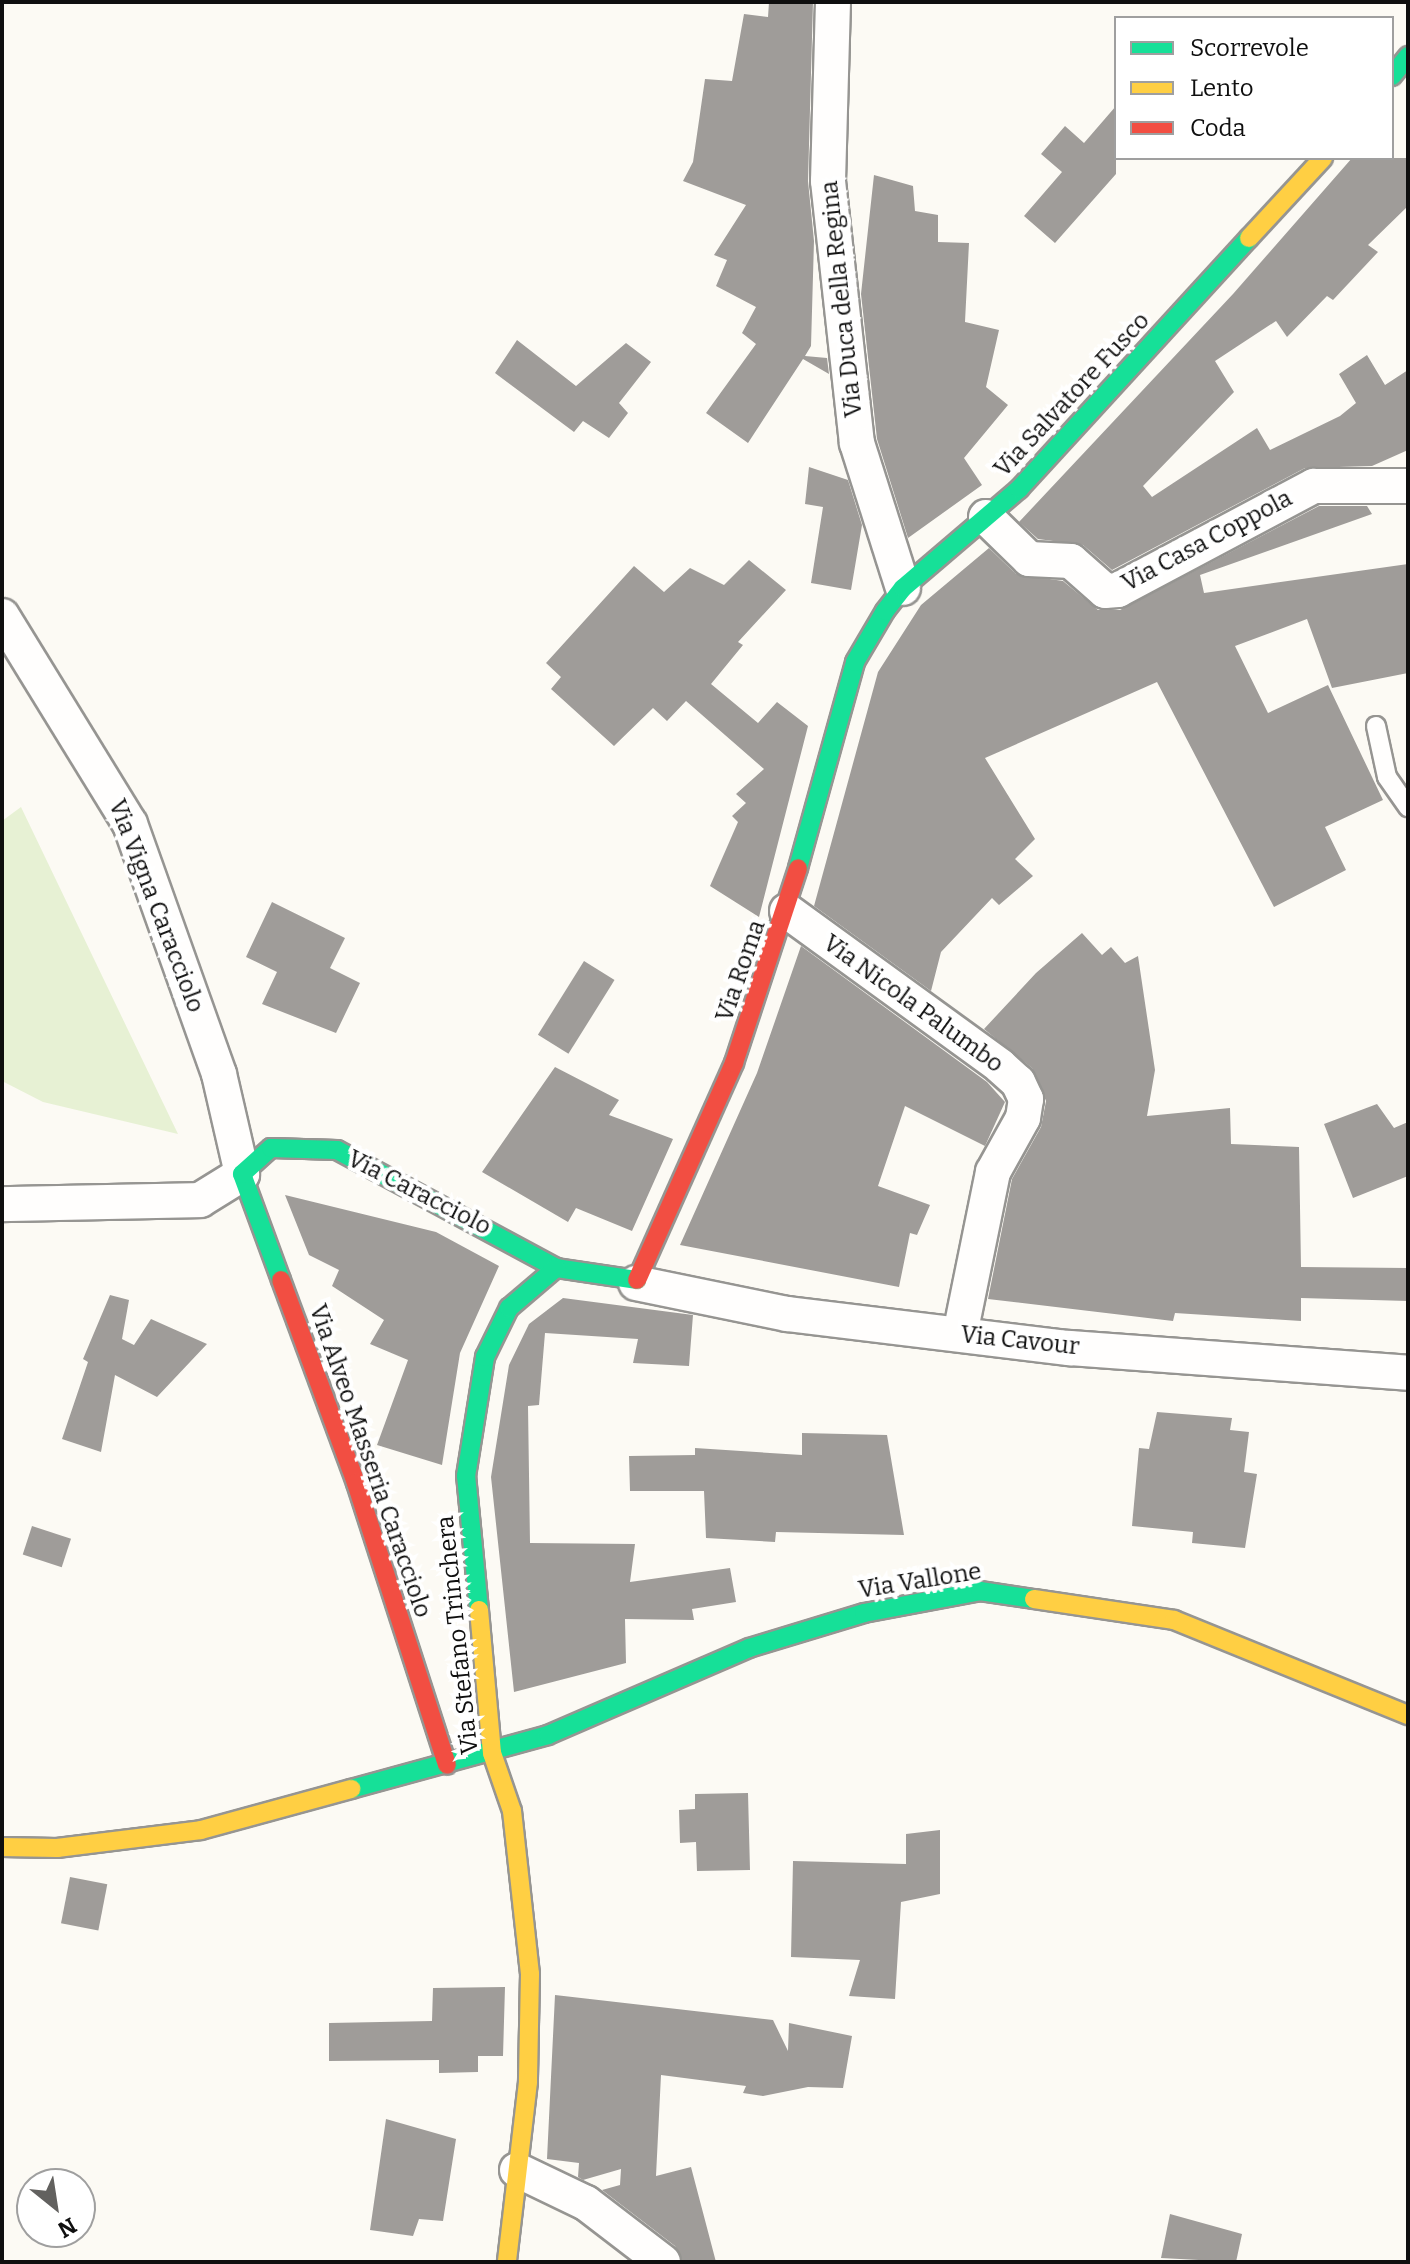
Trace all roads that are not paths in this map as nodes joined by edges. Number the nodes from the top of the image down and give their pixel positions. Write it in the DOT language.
graph roads {
  1 [pos="833,2"];
  2 [pos="1408,56"];
  3 [pos="1394,74"];
  4 [pos="1321,160"];
  5 [pos="1408,486"];
  6 [pos="986,517"];
  7 [pos="903,588"];
  8 [pos="2,616"];
  9 [pos="855,662"];
  10 [pos="1376,726"];
  11 [pos="1408,807"];
  12 [pos="787,911"];
  13 [pos="242,1174"];
  14 [pos="2,1204"];
  15 [pos="556,1268"];
  16 [pos="636,1283"];
  17 [pos="960,1334"];
  18 [pos="1408,1373"];
  19 [pos="1408,1715"];
  20 [pos="492,1753"];
  21 [pos="447,1765"];
  22 [pos="2,1847"];
  23 [pos="517,2170"];
  24 [pos="507,2262"];
  25 [pos="663,2262"];
  1 -- 7 [label="street, Via Duca della Regina"];
  2 -- 3 [label="street"];
  4 -- 6 [label="street, Via Salvatore Fusco"];
  5 -- 6 [label="street, Via Casa Coppola"];
  6 -- 7 [label="street, Via Salvatore Fusco"];
  7 -- 9 [label="street, Via Salvatore Fusco"];
  8 -- 13 [label="street, Via Vigna Caracciolo"];
  9 -- 12 [label="street, Via Roma"];
  10 -- 11 [label="lane"];
  12 -- 16 [label="street, Via Roma"];
  12 -- 17 [label="street, Via Nicola Palumbo"];
  13 -- 14 [label="street, Via Caracciolo"];
  13 -- 15 [label="street, Via Caracciolo"];
  13 -- 21 [label="street, Via Alveo Masseria Caracciolo"];
  15 -- 16 [label="street, Via Caracciolo"];
  15 -- 20 [label="street, Via Stefano Trinchera"];
  16 -- 17 [label="street, Via Cavour"];
  17 -- 18 [label="street, Via Cavour"];
  19 -- 20 [label="street, Via Vallone"];
  20 -- 21 [label="street, Via Vallone"];
  20 -- 23 [label="street, Via Stefano Trinchera"];
  21 -- 22 [label="street, Via Vallone"];
  23 -- 24 [label="street, Via Stefano Trinchera"];
  23 -- 25 [label="street"];
}
